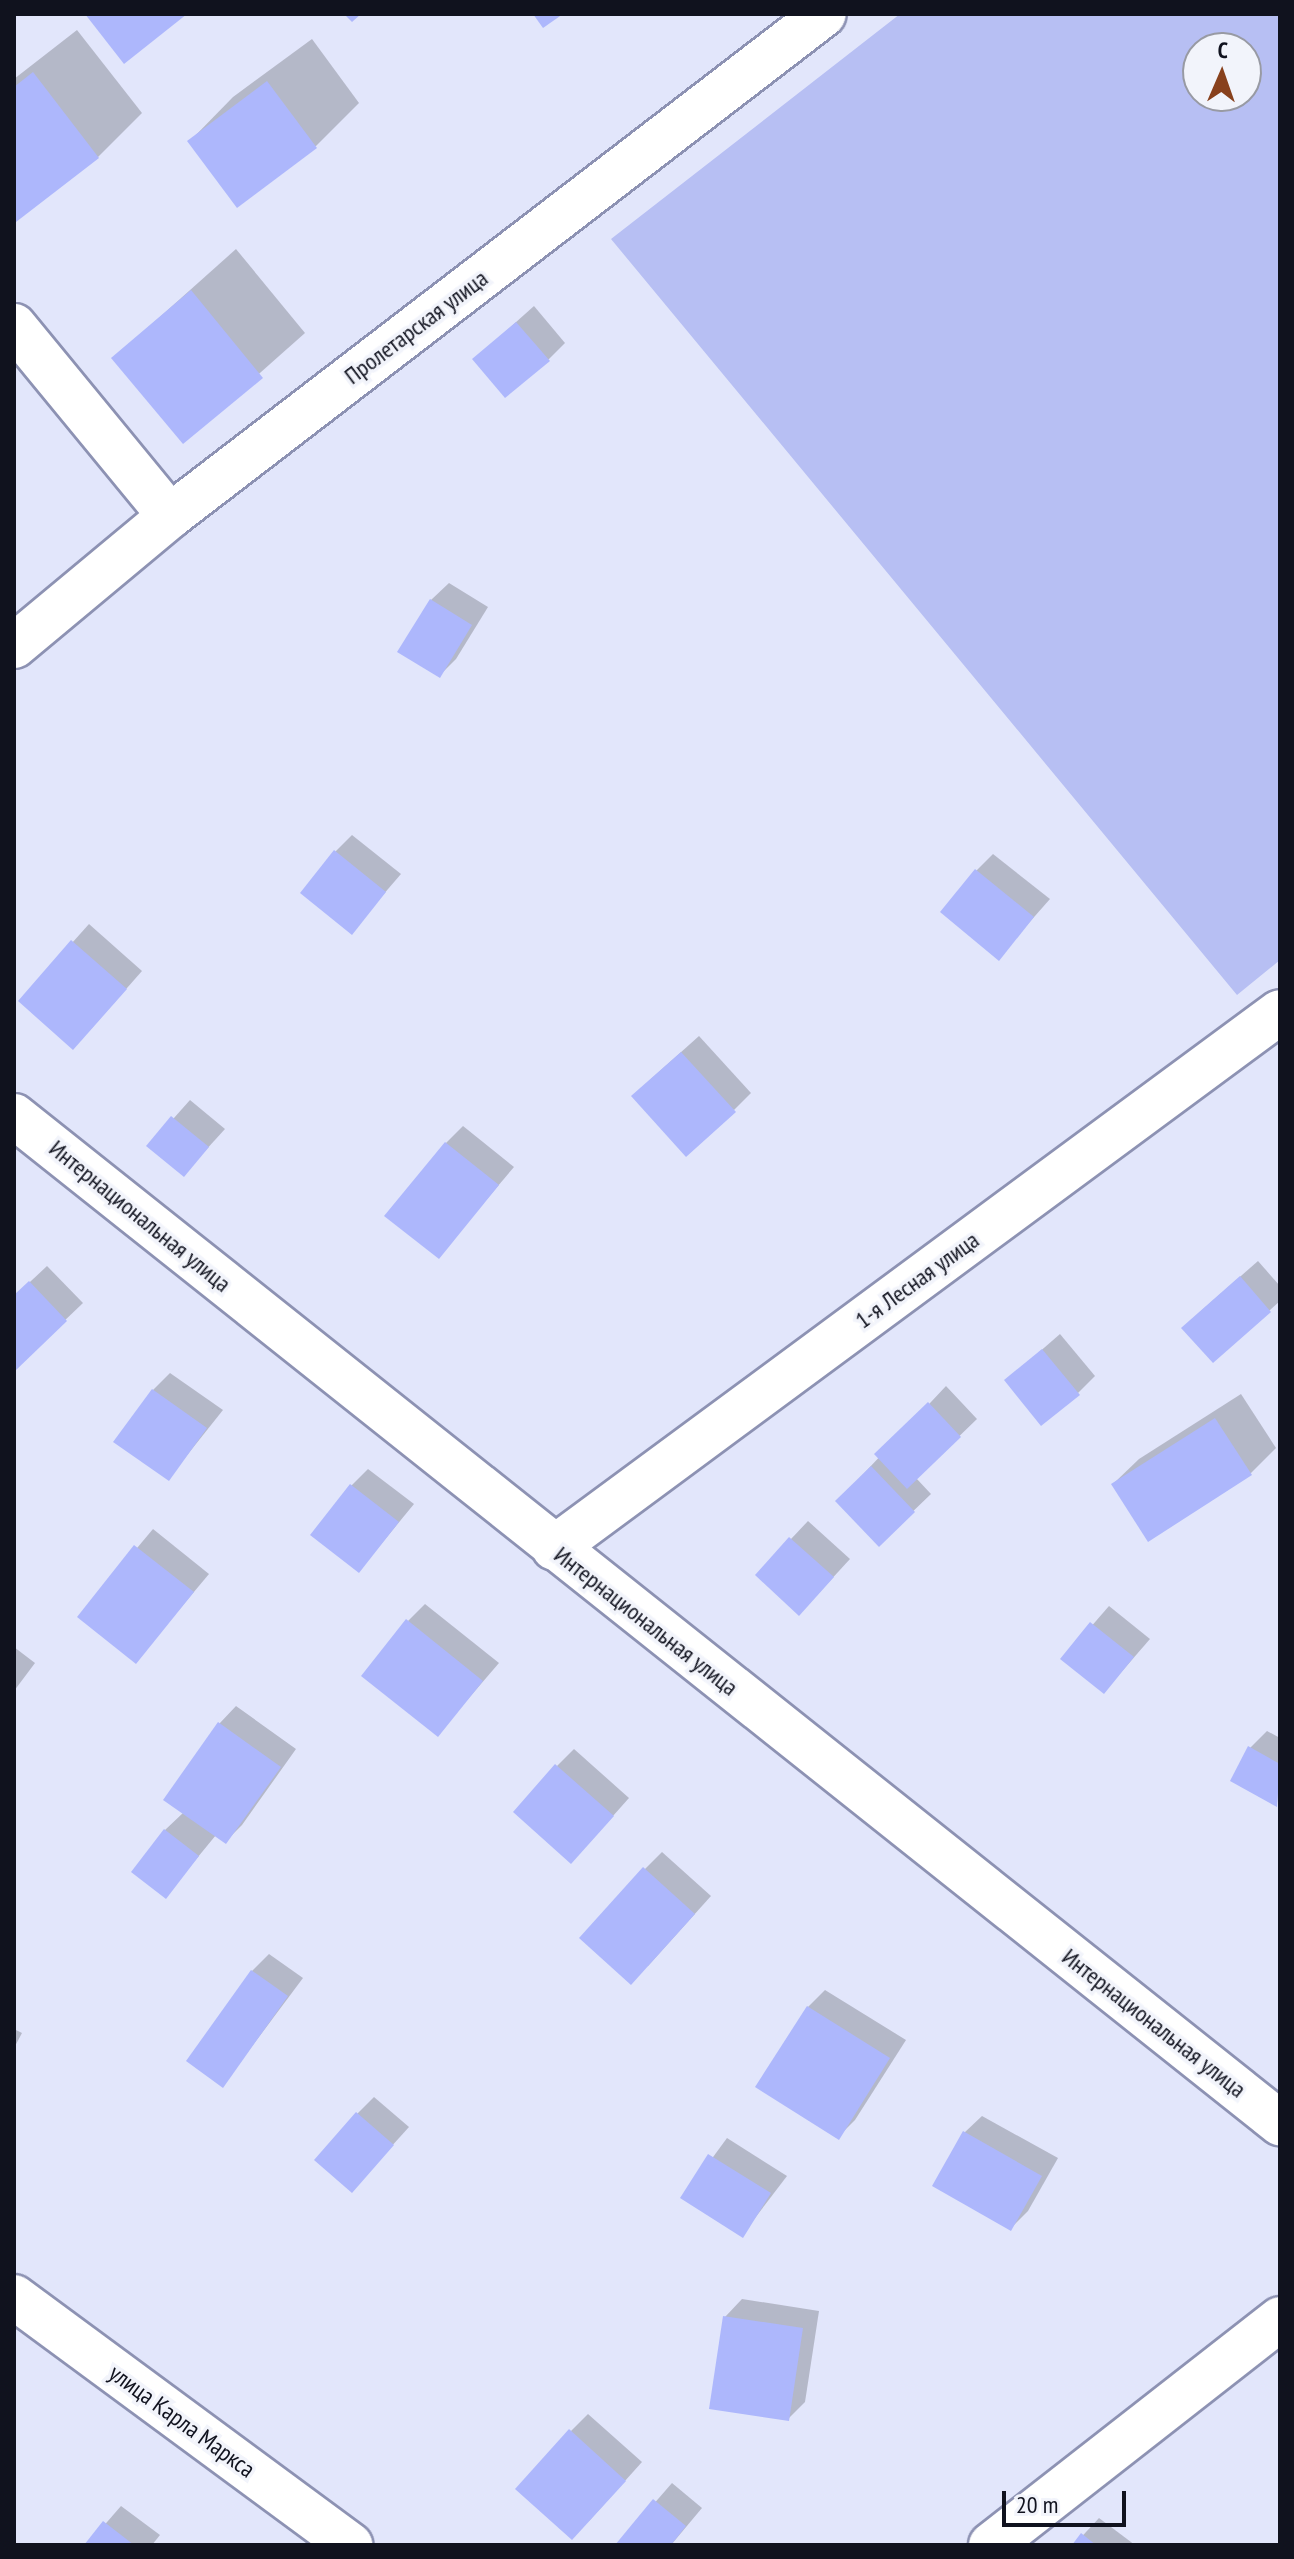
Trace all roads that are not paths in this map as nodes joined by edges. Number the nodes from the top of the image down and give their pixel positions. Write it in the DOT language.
graph roads {
  1 [pos="824,14"];
  2 [pos="14,326"];
  3 [pos="170,516"];
  4 [pos="14,646"];
  5 [pos="1280,1012"];
  6 [pos="14,1116"];
  7 [pos="554,1548"];
  8 [pos="1280,2123"];
  9 [pos="14,2297"];
  10 [pos="1280,2319"];
  11 [pos="350,2545"];
  12 [pos="991,2545"];
  1 -- 3 [label="street, Пролетарская улица"];
  2 -- 3 [label="street"];
  3 -- 4 [label="street, Пролетарская улица"];
  5 -- 7 [label="street, 1-я Лесная улица"];
  6 -- 7 [label="street, Интернациональная улица"];
  7 -- 8 [label="street, Интернациональная улица"];
  9 -- 11 [label="street, улица Карла Маркса"];
  10 -- 12 [label="street"];
}
